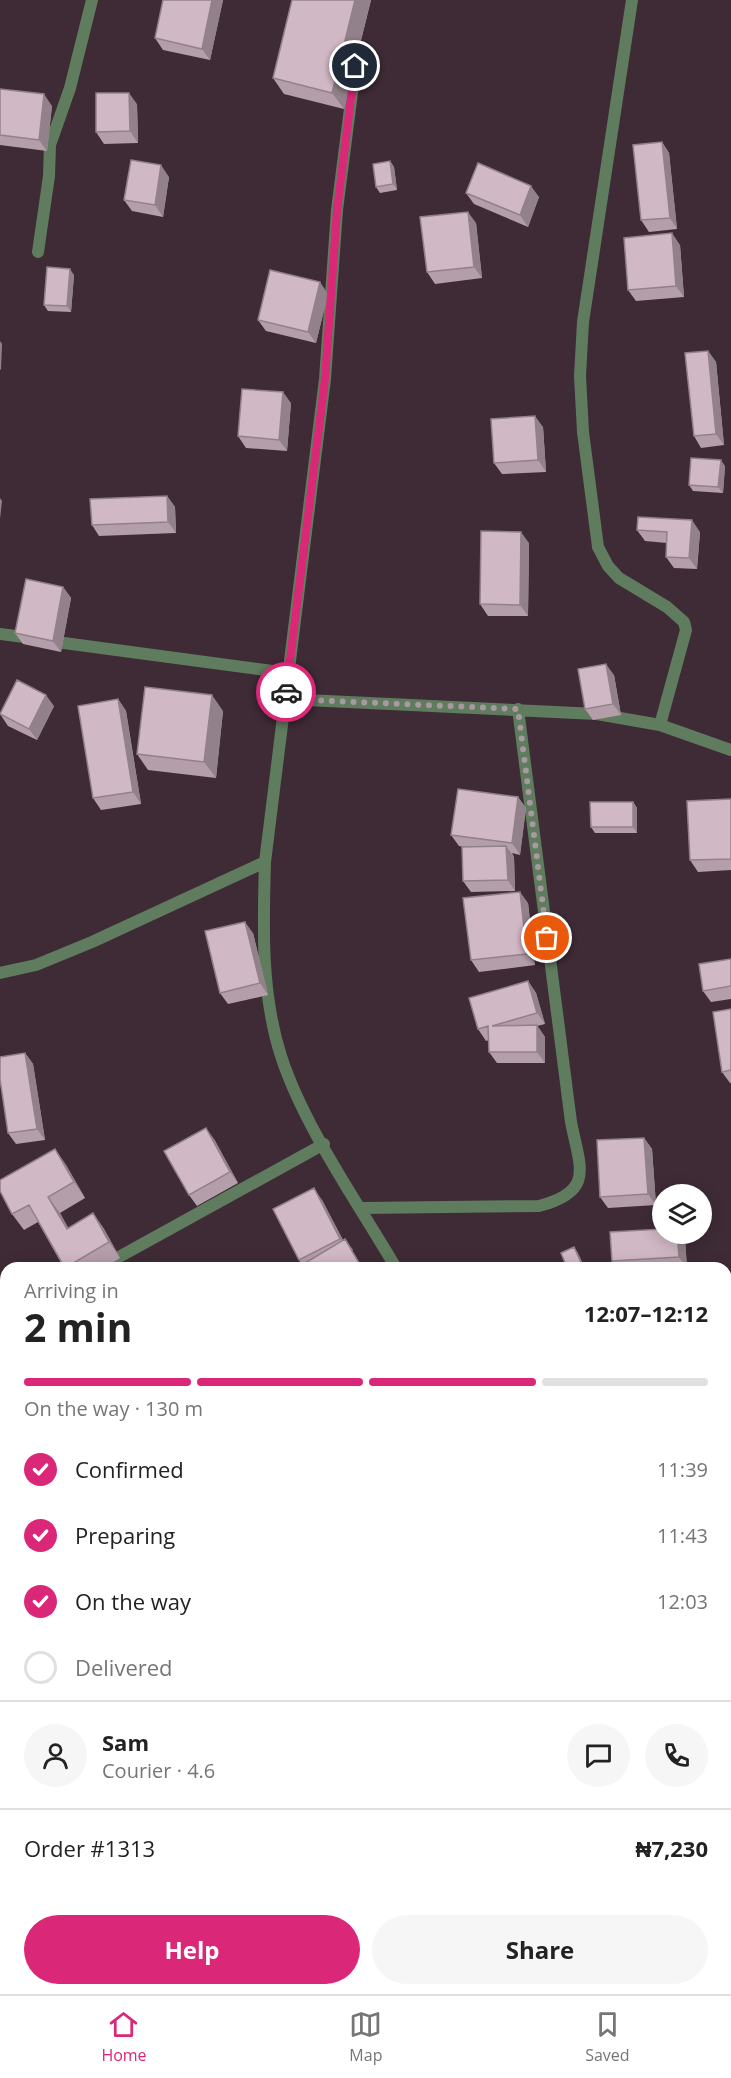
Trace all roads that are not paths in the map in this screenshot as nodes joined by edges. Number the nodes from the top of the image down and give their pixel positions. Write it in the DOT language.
graph roads {
  1 [pos="92,0"];
  2 [pos="632,0"];
  3 [pos="360,33"];
  4 [pos="38,252"];
  5 [pos="0,634"];
  6 [pos="288,673"];
  7 [pos="285,699"];
  8 [pos="518,709"];
  9 [pos="660,725"];
  10 [pos="731,750"];
  11 [pos="265,862"];
  12 [pos="0,973"];
  13 [pos="324,1144"];
  14 [pos="361,1208"];
  15 [pos="110,1262"];
  16 [pos="392,1262"];
  1 -- 4 [label="street"];
  2 -- 9 [label="street"];
  3 -- 6 [label="street"];
  5 -- 6 [label="street"];
  6 -- 7 [label="street"];
  7 -- 8 [label="street"];
  7 -- 11 [label="street"];
  8 -- 9 [label="street"];
  8 -- 14 [label="street"];
  9 -- 10 [label="street"];
  11 -- 12 [label="street"];
  11 -- 13 [label="street"];
  13 -- 14 [label="street"];
  13 -- 15 [label="street"];
  14 -- 16 [label="street"];
}
